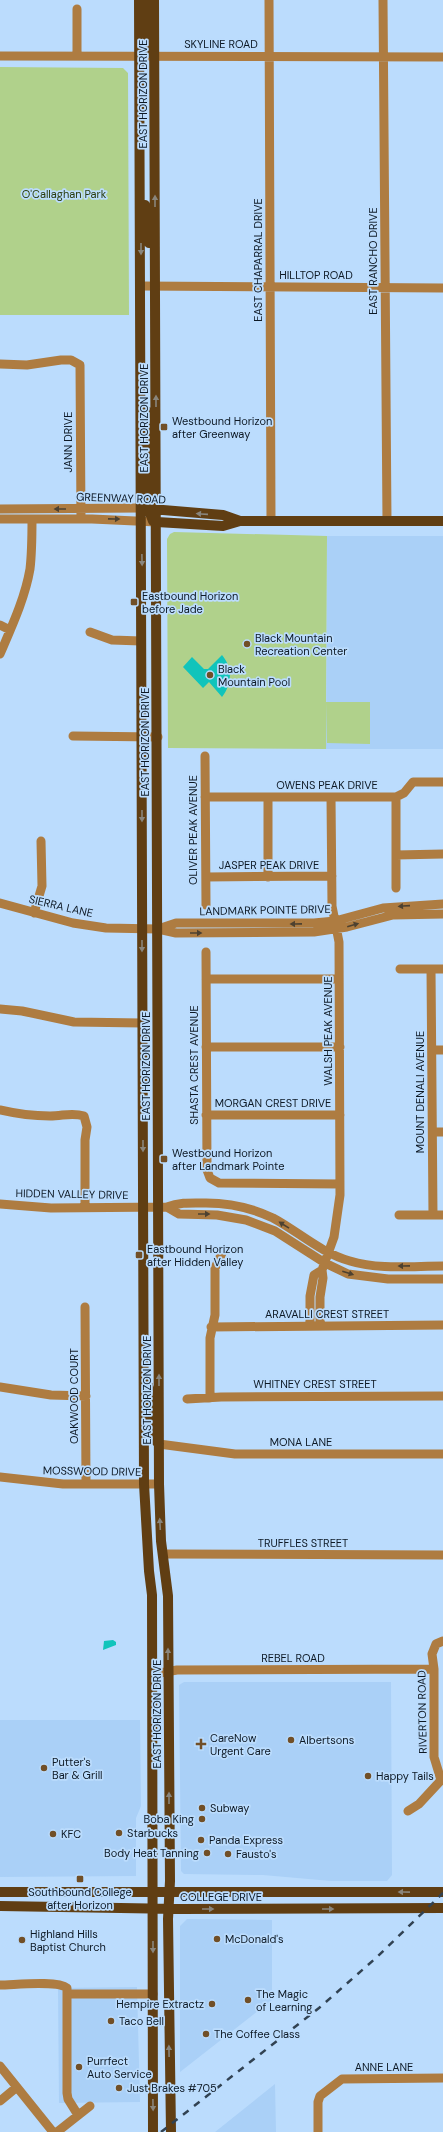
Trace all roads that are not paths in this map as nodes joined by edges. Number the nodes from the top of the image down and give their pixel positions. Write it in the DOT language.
graph roads {
  1 [pos="139,0"];
  2 [pos="147,0"];
  3 [pos="154,0"];
  4 [pos="268,0"];
  5 [pos="383,0"];
  6 [pos="77,9"];
  7 [pos="0,56"];
  8 [pos="77,56"];
  9 [pos="139,56"];
  10 [pos="154,56"];
  11 [pos="269,56"];
  12 [pos="384,57"];
  13 [pos="443,57"];
  14 [pos="140,196"];
  15 [pos="141,286"];
  16 [pos="156,286"];
  17 [pos="270,287"];
  18 [pos="385,288"];
  19 [pos="443,288"];
  20 [pos="0,364"];
  21 [pos="81,508"];
  22 [pos="0,509"];
  23 [pos="149,509"];
  24 [pos="0,519"];
  25 [pos="32,519"];
  26 [pos="81,519"];
  27 [pos="141,520"];
  28 [pos="240,521"];
  29 [pos="271,521"];
  30 [pos="387,521"];
  31 [pos="443,521"];
  32 [pos="157,522"];
  33 [pos="0,625"];
  34 [pos="10,630"];
  35 [pos="90,632"];
  36 [pos="141,641"];
  37 [pos="0,654"];
  38 [pos="142,735"];
  39 [pos="73,736"];
  40 [pos="158,737"];
  41 [pos="205,756"];
  42 [pos="443,782"];
  43 [pos="205,797"];
  44 [pos="268,797"];
  45 [pos="331,797"];
  46 [pos="396,797"];
  47 [pos="41,841"];
  48 [pos="443,854"];
  49 [pos="396,855"];
  50 [pos="332,876"];
  51 [pos="206,877"];
  52 [pos="268,877"];
  53 [pos="396,888"];
  54 [pos="0,903"];
  55 [pos="443,904"];
  56 [pos="206,905"];
  57 [pos="34,913"];
  58 [pos="443,914"];
  59 [pos="336,925"];
  60 [pos="142,928"];
  61 [pos="158,929"];
  62 [pos="206,952"];
  63 [pos="400,969"];
  64 [pos="431,969"];
  65 [pos="443,969"];
  66 [pos="206,979"];
  67 [pos="339,979"];
  68 [pos="0,1009"];
  69 [pos="142,1023"];
  70 [pos="340,1047"];
  71 [pos="206,1048"];
  72 [pos="432,1050"];
  73 [pos="443,1050"];
  74 [pos="0,1110"];
  75 [pos="206,1115"];
  76 [pos="340,1115"];
  77 [pos="433,1132"];
  78 [pos="443,1132"];
  79 [pos="340,1184"];
  80 [pos="0,1204"];
  81 [pos="143,1206"];
  82 [pos="85,1207"];
  83 [pos="162,1207"];
  84 [pos="399,1215"];
  85 [pos="433,1215"];
  86 [pos="443,1215"];
  87 [pos="222,1253"];
  88 [pos="329,1253"];
  89 [pos="323,1266"];
  90 [pos="443,1266"];
  91 [pos="443,1279"];
  92 [pos="85,1307"];
  93 [pos="443,1325"];
  94 [pos="310,1326"];
  95 [pos="320,1326"];
  96 [pos="211,1327"];
  97 [pos="144,1379"];
  98 [pos="0,1387"];
  99 [pos="86,1396"];
  100 [pos="443,1396"];
  101 [pos="210,1398"];
  102 [pos="187,1399"];
  103 [pos="159,1444"];
  104 [pos="443,1454"];
  105 [pos="0,1477"];
  106 [pos="86,1484"];
  107 [pos="144,1484"];
  108 [pos="159,1484"];
  109 [pos="163,1554"];
  110 [pos="443,1555"];
  111 [pos="440,1643"];
  112 [pos="434,1669"];
  113 [pos="168,1670"];
  114 [pos="154,1674"];
  115 [pos="442,1779"];
  116 [pos="408,1811"];
  117 [pos="0,1892"];
  118 [pos="44,1892"];
  119 [pos="350,1892"];
  120 [pos="443,1892"];
  121 [pos="153,1893"];
  122 [pos="169,1893"];
  123 [pos="0,1905"];
  124 [pos="153,1908"];
  125 [pos="443,1908"];
  126 [pos="169,1909"];
  127 [pos="350,1909"];
  128 [pos="0,1985"];
  129 [pos="67,1994"];
  130 [pos="153,1994"];
  131 [pos="0,2066"];
  132 [pos="443,2078"];
  133 [pos="17,2087"];
  134 [pos="0,2101"];
  135 [pos="90,2106"];
  136 [pos="78,2115"];
  137 [pos="52,2132"];
  138 [pos="57,2132"];
  139 [pos="154,2132"];
  140 [pos="171,2132"];
  141 [pos="318,2132"];
  1 -- 9 [label="main road, EAST HORIZON DRIVE"];
  2 -- 10 [label="main road"];
  3 -- 10 [label="main road, EAST HORIZON DRIVE"];
  4 -- 11 [label="street, EAST CHAPARRAL DRIVE"];
  5 -- 12 [label="street, EAST RANCHO DRIVE"];
  6 -- 8 [label="street"];
  7 -- 8 [label="street, SKYLINE ROAD"];
  8 -- 9 [label="street, SKYLINE ROAD"];
  9 -- 10 [label="street, SKYLINE ROAD"];
  9 -- 14 [label="main road, EAST HORIZON DRIVE"];
  10 -- 11 [label="street, SKYLINE ROAD"];
  16 -- 10 [label="main road, EAST HORIZON DRIVE, one-way"];
  11 -- 12 [label="street, SKYLINE ROAD"];
  11 -- 17 [label="street, EAST CHAPARRAL DRIVE"];
  12 -- 13 [label="street, SKYLINE ROAD"];
  12 -- 18 [label="street, EAST RANCHO DRIVE"];
  14 -- 15 [label="main road, EAST HORIZON DRIVE, one-way"];
  14 -- 16 [label="main road"];
  15 -- 16 [label="street, HILLTOP ROAD"];
  15 -- 23 [label="main road, EAST HORIZON DRIVE"];
  16 -- 17 [label="street, HILLTOP ROAD"];
  23 -- 16 [label="main road, EAST HORIZON DRIVE, one-way"];
  17 -- 18 [label="street, HILLTOP ROAD"];
  17 -- 29 [label="street, EAST CHAPARRAL DRIVE"];
  18 -- 19 [label="street, HILLTOP ROAD"];
  18 -- 30 [label="street, EAST RANCHO DRIVE"];
  20 -- 21 [label="street, JANN DRIVE"];
  21 -- 22 [label="street, GREENWAY ROAD, one-way"];
  21 -- 23 [label="street, GREENWAY ROAD"];
  21 -- 26 [label="street, JANN DRIVE"];
  23 -- 27 [label="main road, EAST HORIZON DRIVE"];
  28 -- 23 [label="main road, GREENWAY ROAD, one-way"];
  23 -- 32 [label="main road"];
  24 -- 25 [label="street, GREENWAY ROAD"];
  25 -- 26 [label="street, GREENWAY ROAD"];
  25 -- 34 [label="street"];
  26 -- 27 [label="street, GREENWAY ROAD, one-way"];
  27 -- 32 [label="street, GREENWAY ROAD"];
  27 -- 36 [label="main road, EAST HORIZON DRIVE, one-way"];
  28 -- 29 [label="main road, GREENWAY ROAD"];
  28 -- 32 [label="main road, GREENWAY ROAD"];
  29 -- 30 [label="main road, GREENWAY ROAD"];
  30 -- 31 [label="main road, GREENWAY ROAD"];
  32 -- 40 [label="main road, EAST HORIZON DRIVE"];
  33 -- 34 [label="street"];
  34 -- 37 [label="street"];
  35 -- 36 [label="street"];
  36 -- 38 [label="main road, EAST HORIZON DRIVE"];
  38 -- 39 [label="street"];
  38 -- 40 [label="street"];
  38 -- 60 [label="main road, EAST HORIZON DRIVE, one-way"];
  40 -- 61 [label="main road, EAST HORIZON DRIVE"];
  41 -- 43 [label="street, OLIVER PEAK AVENUE"];
  42 -- 46 [label="street"];
  43 -- 44 [label="street, OWENS PEAK DRIVE"];
  43 -- 51 [label="street, OLIVER PEAK AVENUE"];
  44 -- 45 [label="street, OWENS PEAK DRIVE"];
  44 -- 52 [label="street"];
  45 -- 46 [label="street, OWENS PEAK DRIVE"];
  45 -- 50 [label="street, WALSH PEAK AVENUE"];
  46 -- 49 [label="street"];
  47 -- 57 [label="street"];
  48 -- 49 [label="street"];
  49 -- 53 [label="street"];
  50 -- 52 [label="street, JASPER PEAK DRIVE"];
  50 -- 59 [label="street, WALSH PEAK AVENUE"];
  51 -- 52 [label="street, JASPER PEAK DRIVE"];
  51 -- 56 [label="street, OLIVER PEAK AVENUE"];
  54 -- 57 [label="street, SIERRA LANE"];
  55 -- 59 [label="street, LANDMARK POINTE DRIVE, one-way"];
  57 -- 60 [label="street, SIERRA LANE"];
  59 -- 58 [label="street, LANDMARK POINTE DRIVE, one-way"];
  59 -- 61 [label="street, LANDMARK POINTE DRIVE"];
  59 -- 67 [label="street, WALSH PEAK AVENUE"];
  60 -- 61 [label="street, LANDMARK POINTE DRIVE"];
  60 -- 69 [label="main road, EAST HORIZON DRIVE, one-way"];
  61 -- 83 [label="main road, EAST HORIZON DRIVE"];
  62 -- 66 [label="street, SHASTA CREST AVENUE"];
  63 -- 64 [label="street"];
  64 -- 65 [label="street"];
  64 -- 72 [label="street, MOUNT DENALI AVENUE"];
  66 -- 67 [label="street"];
  66 -- 71 [label="street, SHASTA CREST AVENUE"];
  67 -- 70 [label="street, WALSH PEAK AVENUE"];
  68 -- 69 [label="street"];
  69 -- 81 [label="main road, EAST HORIZON DRIVE, one-way"];
  70 -- 71 [label="street"];
  70 -- 76 [label="street, WALSH PEAK AVENUE"];
  71 -- 75 [label="street, SHASTA CREST AVENUE"];
  72 -- 73 [label="street"];
  72 -- 77 [label="street, MOUNT DENALI AVENUE"];
  74 -- 82 [label="street"];
  75 -- 76 [label="street, MORGAN CREST DRIVE"];
  75 -- 79 [label="street, SHASTA CREST AVENUE"];
  76 -- 79 [label="street, WALSH PEAK AVENUE"];
  77 -- 78 [label="street"];
  77 -- 85 [label="street, MOUNT DENALI AVENUE"];
  79 -- 88 [label="street, WALSH PEAK AVENUE"];
  80 -- 82 [label="street, HIDDEN VALLEY DRIVE"];
  81 -- 82 [label="street, HIDDEN VALLEY DRIVE"];
  81 -- 83 [label="street"];
  81 -- 97 [label="main road, EAST HORIZON DRIVE"];
  88 -- 83 [label="street, one-way"];
  83 -- 89 [label="street, one-way"];
  103 -- 83 [label="main road, EAST HORIZON DRIVE, one-way"];
  84 -- 85 [label="street"];
  85 -- 86 [label="street"];
  87 -- 96 [label="street"];
  88 -- 89 [label="street, WALSH PEAK AVENUE"];
  90 -- 88 [label="street, one-way"];
  89 -- 91 [label="street, one-way"];
  89 -- 94 [label="street"];
  89 -- 95 [label="street"];
  92 -- 99 [label="street, OAKWOOD COURT"];
  93 -- 95 [label="street, ARAVALLI CREST STREET"];
  94 -- 95 [label="street, ARAVALLI CREST STREET"];
  94 -- 96 [label="street, ARAVALLI CREST STREET"];
  96 -- 101 [label="street"];
  97 -- 103 [label="main road"];
  97 -- 107 [label="main road, EAST HORIZON DRIVE"];
  98 -- 99 [label="street"];
  99 -- 106 [label="street, OAKWOOD COURT"];
  100 -- 101 [label="street, WHITNEY CREST STREET"];
  101 -- 102 [label="street, WHITNEY CREST STREET"];
  103 -- 104 [label="street, MONA LANE"];
  103 -- 108 [label="main road, EAST HORIZON DRIVE"];
  105 -- 106 [label="street, MOSSWOOD DRIVE"];
  106 -- 107 [label="street, MOSSWOOD DRIVE"];
  107 -- 108 [label="street, MOSSWOOD DRIVE"];
  107 -- 114 [label="main road, EAST HORIZON DRIVE"];
  109 -- 108 [label="main road, EAST HORIZON DRIVE, one-way"];
  109 -- 110 [label="street, TRUFFLES STREET"];
  113 -- 109 [label="main road, EAST HORIZON DRIVE, one-way"];
  111 -- 112 [label="street, RIVERTON ROAD"];
  112 -- 113 [label="street, REBEL ROAD"];
  112 -- 115 [label="street, RIVERTON ROAD"];
  113 -- 114 [label="street, REBEL ROAD"];
  122 -- 113 [label="main road, EAST HORIZON DRIVE, one-way"];
  114 -- 121 [label="main road, EAST HORIZON DRIVE"];
  115 -- 116 [label="street"];
  117 -- 118 [label="main road, COLLEGE DRIVE"];
  118 -- 121 [label="main road, COLLEGE DRIVE"];
  118 -- 123 [label="main road"];
  120 -- 119 [label="main road, COLLEGE DRIVE, one-way"];
  119 -- 122 [label="main road, COLLEGE DRIVE"];
  119 -- 127 [label="main road"];
  121 -- 122 [label="main road, COLLEGE DRIVE"];
  121 -- 124 [label="main road, EAST HORIZON DRIVE"];
  122 -- 126 [label="main road, EAST HORIZON DRIVE"];
  123 -- 124 [label="main road, COLLEGE DRIVE"];
  124 -- 126 [label="main road, COLLEGE DRIVE"];
  124 -- 130 [label="main road, EAST HORIZON DRIVE, one-way"];
  125 -- 127 [label="main road, COLLEGE DRIVE"];
  126 -- 127 [label="main road, COLLEGE DRIVE, one-way"];
  140 -- 126 [label="main road, EAST HORIZON DRIVE, one-way"];
  128 -- 129 [label="street"];
  129 -- 130 [label="street"];
  129 -- 136 [label="street"];
  130 -- 139 [label="main road, EAST HORIZON DRIVE, one-way"];
  131 -- 133 [label="street"];
  132 -- 141 [label="street, ANNE LANE"];
  133 -- 134 [label="street"];
  133 -- 137 [label="street"];
  135 -- 136 [label="street"];
  136 -- 138 [label="street"];
}
